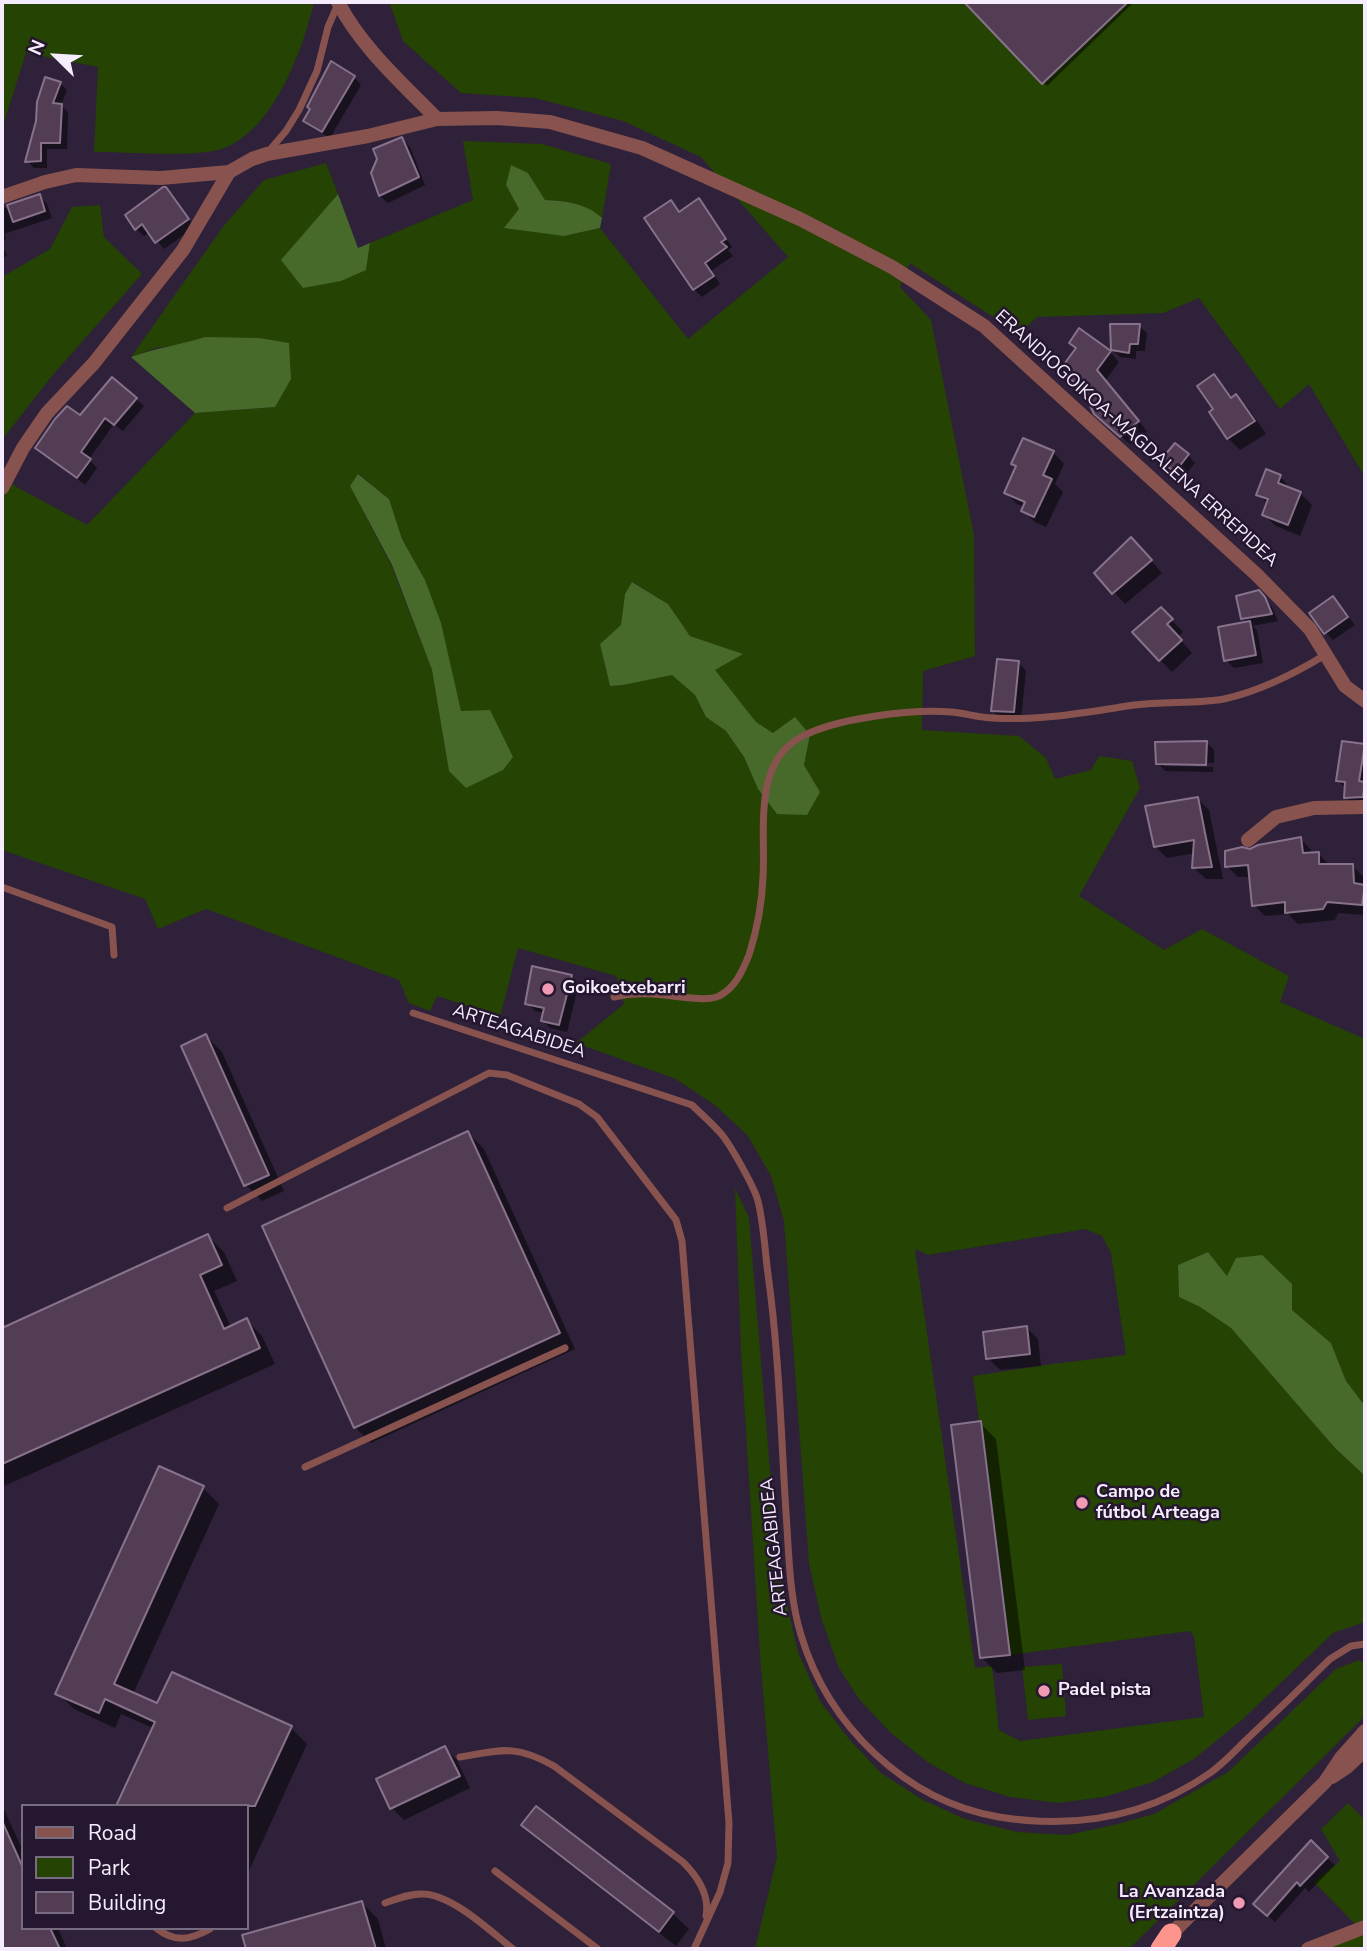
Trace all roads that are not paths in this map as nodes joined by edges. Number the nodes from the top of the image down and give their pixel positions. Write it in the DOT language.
graph roads {
  1 [pos="338,2"];
  2 [pos="438,119"];
  3 [pos="267,154"];
  4 [pos="229,172"];
  5 [pos="2,197"];
  6 [pos="2,488"];
  7 [pos="1326,654"];
  8 [pos="1365,701"];
  9 [pos="1365,807"];
  10 [pos="1248,840"];
  11 [pos="2,887"];
  12 [pos="114,955"];
  13 [pos="614,997"];
  14 [pos="413,1013"];
  15 [pos="227,1208"];
  16 [pos="565,1348"];
  17 [pos="305,1467"];
  18 [pos="1365,1644"];
  19 [pos="1365,1731"];
  20 [pos="1365,1750"];
  21 [pos="460,1757"];
  22 [pos="1325,1782"];
  23 [pos="495,1871"];
  24 [pos="385,1903"];
  25 [pos="1365,1927"];
  26 [pos="159,1930"];
  27 [pos="208,1930"];
  28 [pos="702,1933"];
  29 [pos="1163,1944"];
  30 [pos="513,1949"];
  31 [pos="598,1949"];
  32 [pos="694,1949"];
  33 [pos="1308,1949"];
  1 -- 2 [label="street"];
  1 -- 3 [label="lane"];
  2 -- 3 [label="street, ERANDIOGOIKOA-MAGDALENA ERREPIDEA"];
  2 -- 7 [label="street, ERANDIOGOIKOA-MAGDALENA ERREPIDEA"];
  3 -- 4 [label="street, ERANDIOGOIKOA-MAGDALENA ERREPIDEA"];
  4 -- 5 [label="street, ERANDIOGOIKOA-MAGDALENA ERREPIDEA"];
  4 -- 6 [label="street"];
  7 -- 8 [label="street, ERANDIOGOIKOA-MAGDALENA ERREPIDEA"];
  7 -- 13 [label="lane"];
  9 -- 10 [label="street"];
  11 -- 12 [label="lane"];
  14 -- 18 [label="lane, ARTEAGABIDEA"];
  15 -- 28 [label="lane"];
  16 -- 17 [label="lane"];
  19 -- 22 [label="street"];
  20 -- 22 [label="street"];
  21 -- 28 [label="lane"];
  22 -- 29 [label="street"];
  23 -- 31 [label="lane"];
  24 -- 30 [label="lane"];
  25 -- 33 [label="street"];
  26 -- 27 [label="lane"];
  28 -- 32 [label="lane"];
}
